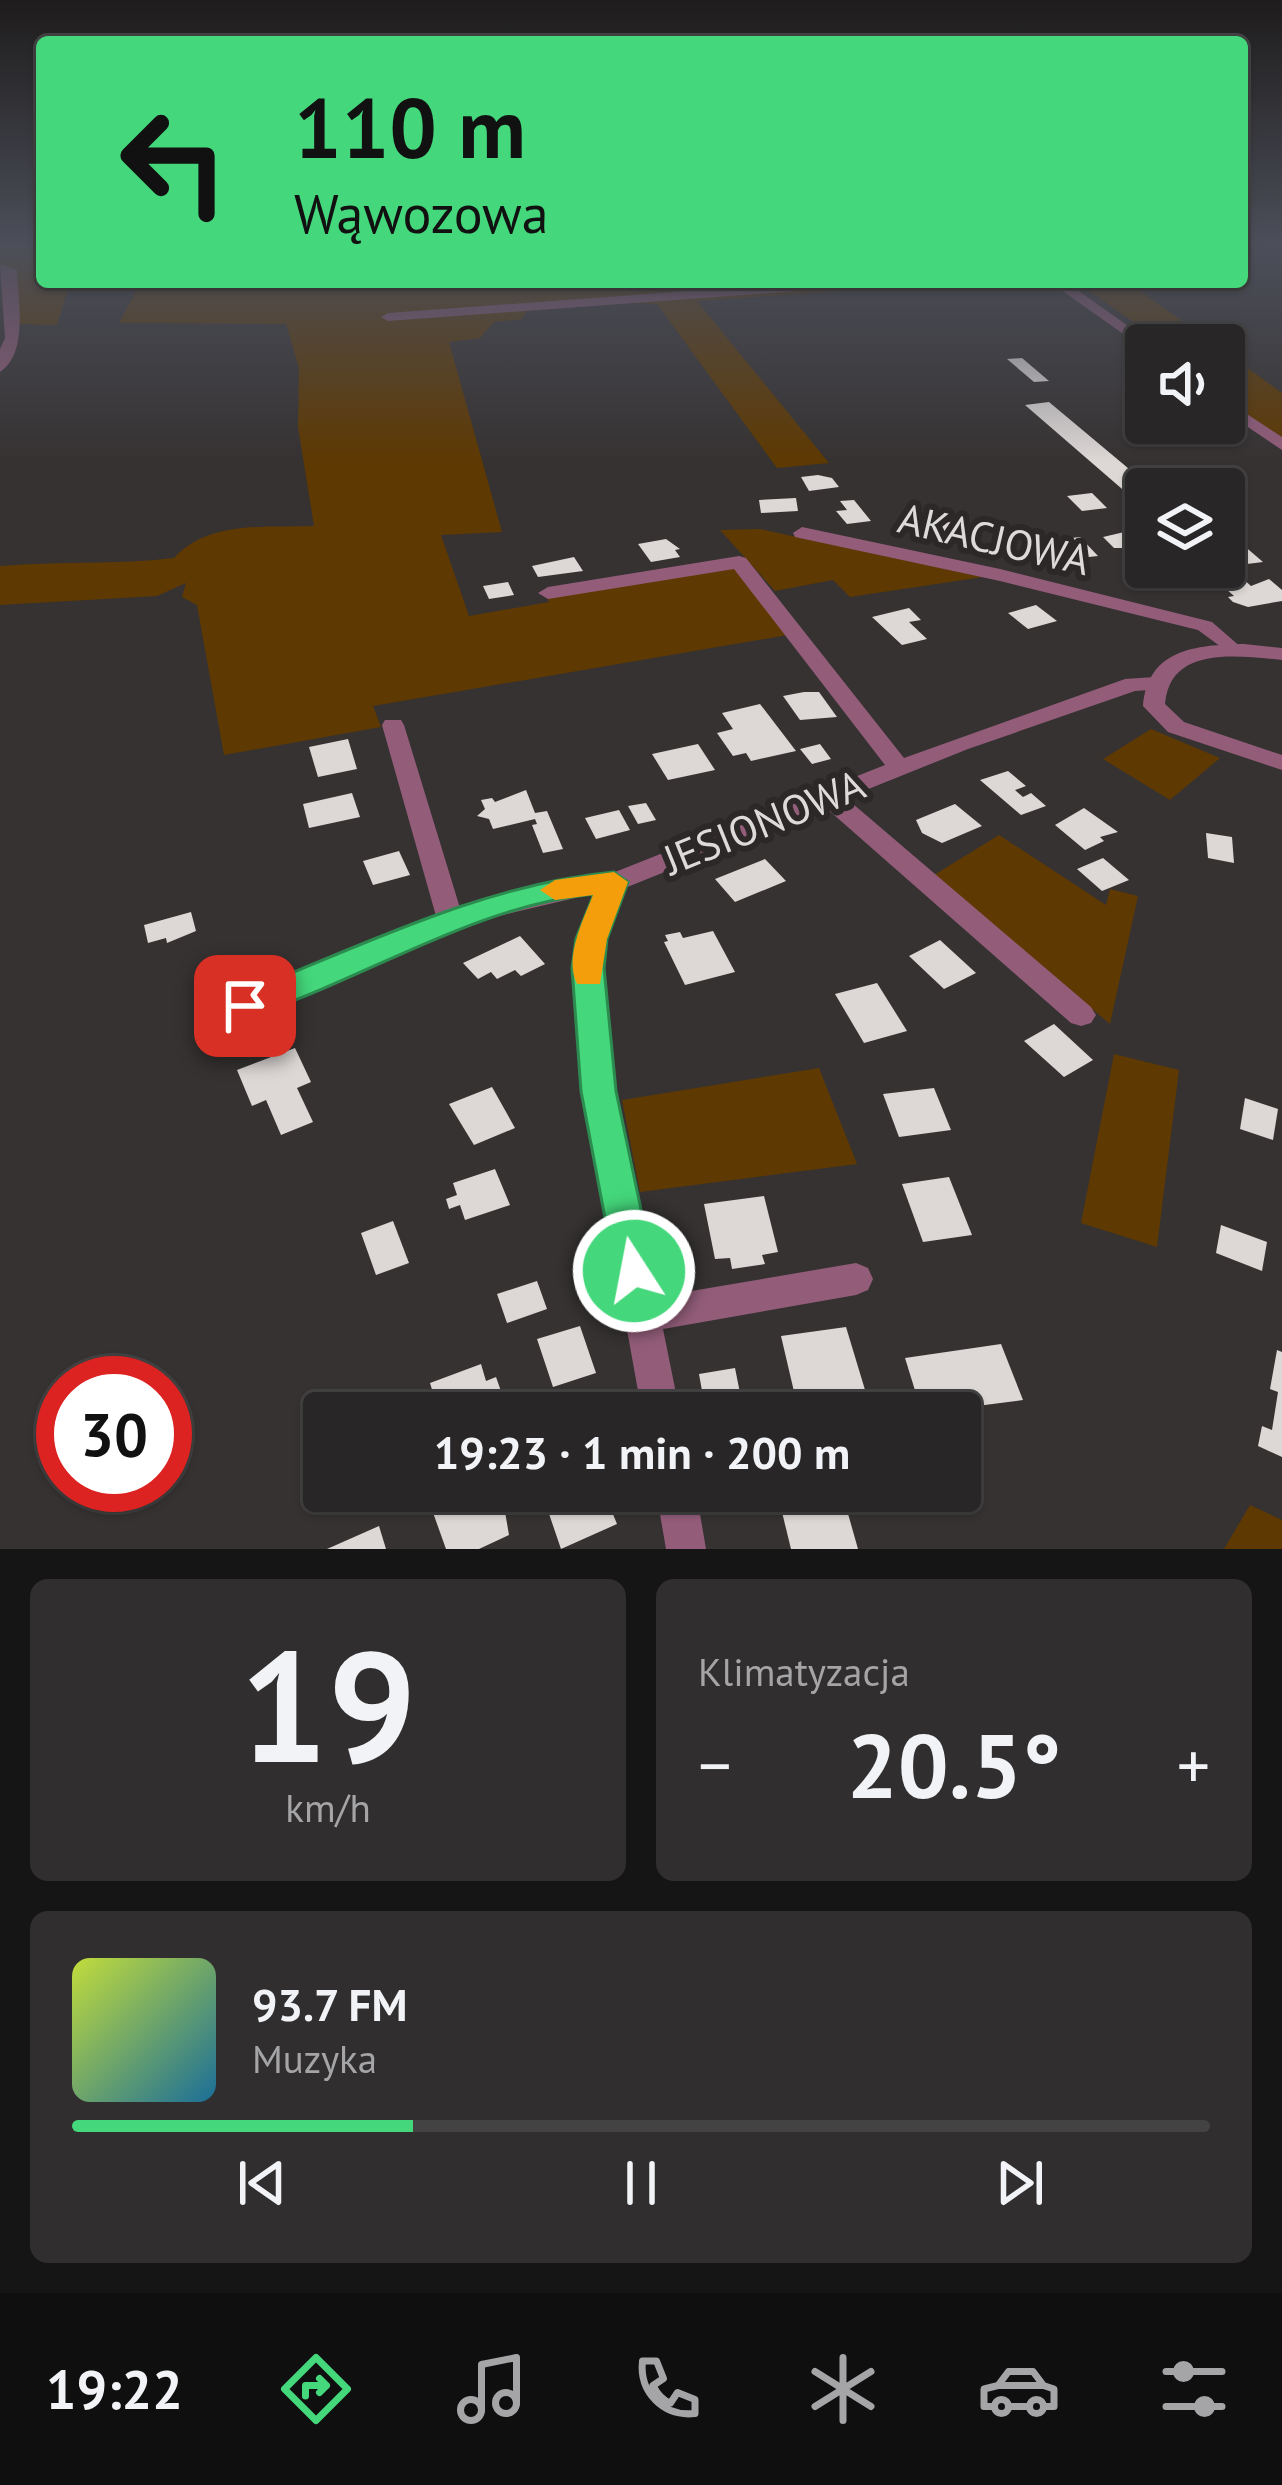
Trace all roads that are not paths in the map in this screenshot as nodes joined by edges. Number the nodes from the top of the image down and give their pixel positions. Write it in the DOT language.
graph roads {
  1 [pos="12,317"];
  2 [pos="0,367"];
  3 [pos="1245,419"];
  4 [pos="1282,446"];
  5 [pos="802,533"];
  6 [pos="548,593"];
  7 [pos="1232,649"];
  8 [pos="1282,654"];
  9 [pos="1154,684"];
  10 [pos="393,725"];
  11 [pos="1282,763"];
  12 [pos="900,768"];
  13 [pos="830,798"];
  14 [pos="614,882"];
  15 [pos="451,923"];
  16 [pos="245,1006"];
  17 [pos="1082,1015"];
  18 [pos="856,1279"];
  19 [pos="644,1316"];
  20 [pos="657,1392"];
  21 [pos="680,1512"];
  22 [pos="686,1549"];
  1 -- 2 [label="street"];
  3 -- 4 [label="street"];
  5 -- 7 [label="street, AKACJOWA"];
  6 -- 12 [label="street"];
  7 -- 8 [label="street"];
  7 -- 9 [label="street, JESIONOWA"];
  9 -- 11 [label="street"];
  9 -- 12 [label="street, JESIONOWA"];
  10 -- 15 [label="street"];
  12 -- 13 [label="street, JESIONOWA"];
  13 -- 14 [label="street, JESIONOWA"];
  13 -- 17 [label="street"];
  14 -- 15 [label="street"];
  14 -- 19 [label="street, JESIONOWA"];
  15 -- 16 [label="street"];
  18 -- 19 [label="street"];
  19 -- 20 [label="street, JESIONOWA"];
  21 -- 22 [label="street"];
}
